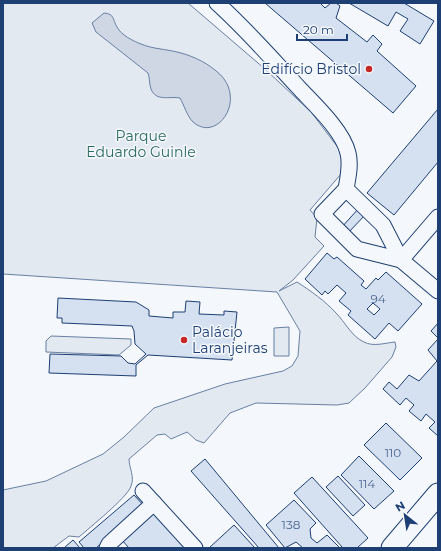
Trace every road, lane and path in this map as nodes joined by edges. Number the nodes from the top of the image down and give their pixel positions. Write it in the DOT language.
graph roads {
  1 [pos="217,3"];
  2 [pos="346,189"];
  3 [pos="438,217"];
  4 [pos="401,260"];
  5 [pos="438,292"];
  6 [pos="143,491"];
  7 [pos="438,494"];
  8 [pos="154,502"];
  9 [pos="107,548"];
  10 [pos="195,548"];
  11 [pos="392,548"];
  1 -- 2 [label="street"];
  2 -- 4 [label="street"];
  2 -- 4 [label="street"];
  3 -- 4 [label="street"];
  4 -- 5 [label="street"];
  6 -- 8 [label="street"];
  7 -- 11 [label="main road"];
  8 -- 9 [label="street"];
  8 -- 10 [label="street"];
}
